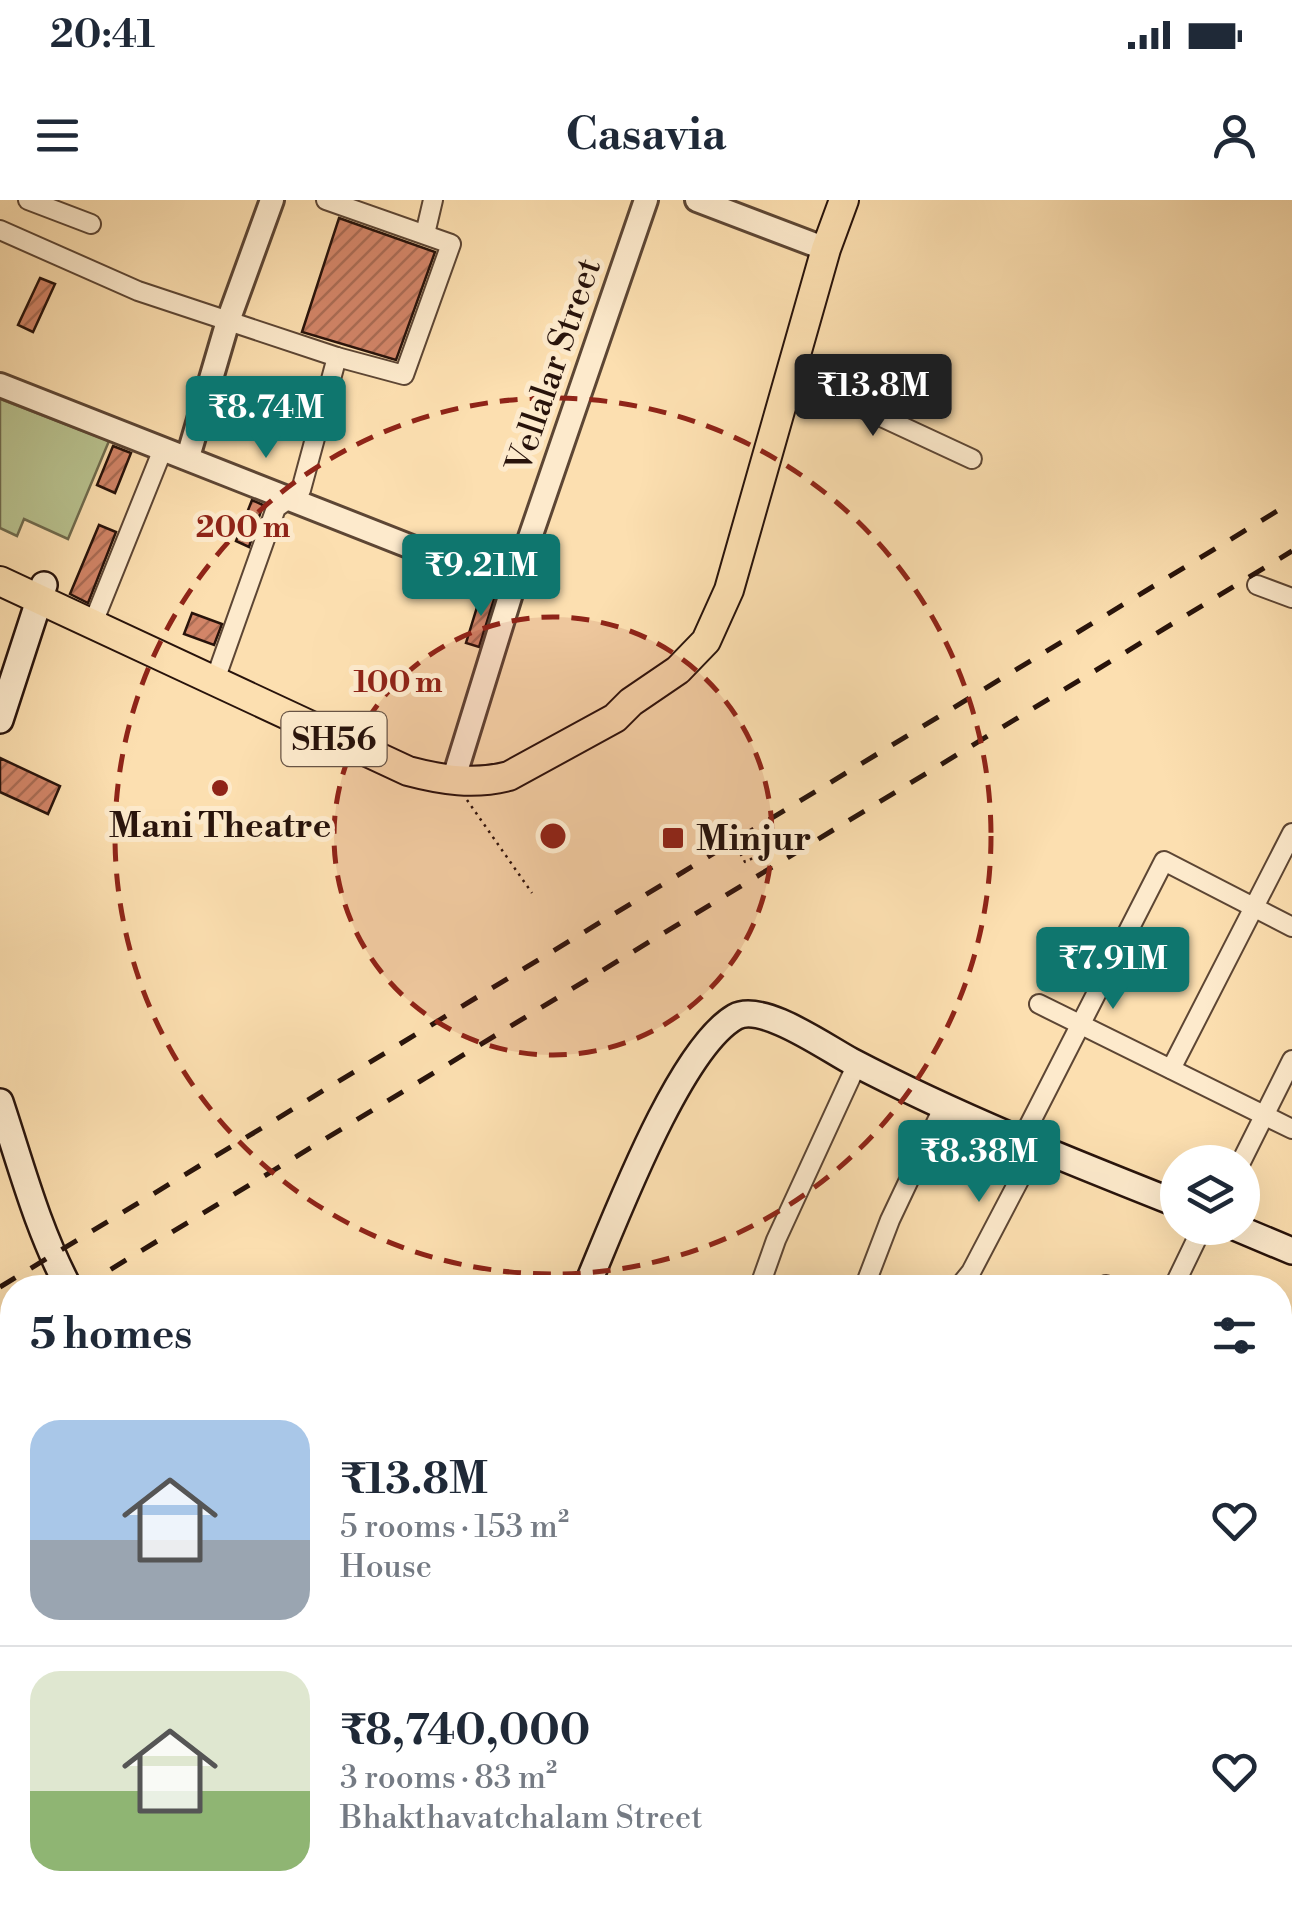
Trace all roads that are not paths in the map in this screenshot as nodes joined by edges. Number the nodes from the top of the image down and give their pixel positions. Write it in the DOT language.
graph roads {
  1 [pos="28,200"];
  2 [pos="272,200"];
  3 [pos="326,200"];
  4 [pos="433,200"];
  5 [pos="646,200"];
  6 [pos="698,200"];
  7 [pos="830,200"];
  8 [pos="844,200"];
  9 [pos="91,224"];
  10 [pos="0,230"];
  11 [pos="425,234"];
  12 [pos="826,249"];
  13 [pos="228,321"];
  14 [pos="337,357"];
  15 [pos="790,381"];
  16 [pos="0,385"];
  17 [pos="163,449"];
  18 [pos="188,456"];
  19 [pos="972,459"];
  20 [pos="288,499"];
  21 [pos="0,564"];
  22 [pos="0,581"];
  23 [pos="1256,585"];
  24 [pos="513,587"];
  25 [pos="42,592"];
  26 [pos="1292,598"];
  27 [pos="96,616"];
  28 [pos="218,673"];
  29 [pos="0,720"];
  30 [pos="456,773"];
  31 [pos="1292,833"];
  32 [pos="1253,907"];
  33 [pos="1292,928"];
  34 [pos="1039,1004"];
  35 [pos="1080,1024"];
  36 [pos="1292,1060"];
  37 [pos="857,1064"];
  38 [pos="1172,1069"];
  39 [pos="0,1102"];
  40 [pos="944,1106"];
  41 [pos="1264,1115"];
  42 [pos="1292,1129"];
  43 [pos="1028,1144"];
  44 [pos="1249,1145"];
  45 [pos="1160,1197"];
  46 [pos="1260,1238"];
  47 [pos="1194,1245"];
  48 [pos="1292,1251"];
  49 [pos="62,1275"];
  50 [pos="592,1275"];
  51 [pos="764,1275"];
  52 [pos="869,1275"];
  53 [pos="969,1275"];
  54 [pos="1179,1275"];
  1 -- 9 [label="street"];
  2 -- 13 [label="street"];
  3 -- 11 [label="street"];
  4 -- 11 [label="street"];
  5 -- 24 [label="street, Vellalar Street"];
  6 -- 12 [label="street"];
  7 -- 12 [label="main road, SH56"];
  8 -- 12 [label="main road, SH56"];
  10 -- 13 [label="street"];
  11 -- 14 [label="street"];
  12 -- 15 [label="main road, SH56"];
  13 -- 14 [label="street"];
  13 -- 18 [label="street"];
  14 -- 20 [label="street"];
  15 -- 19 [label="street"];
  15 -- 30 [label="main road, SH56"];
  16 -- 17 [label="street"];
  17 -- 18 [label="street"];
  17 -- 27 [label="street"];
  18 -- 20 [label="street"];
  20 -- 24 [label="street"];
  20 -- 28 [label="street"];
  21 -- 25 [label="main road, SH56"];
  22 -- 25 [label="main road, SH56"];
  23 -- 26 [label="street"];
  24 -- 30 [label="street, Vellalar Street"];
  25 -- 27 [label="main road, SH56"];
  25 -- 29 [label="main road"];
  27 -- 28 [label="main road, SH56"];
  28 -- 30 [label="main road, SH56"];
  31 -- 32 [label="street"];
  32 -- 33 [label="street"];
  32 -- 35 [label="street"];
  32 -- 38 [label="street"];
  34 -- 35 [label="street"];
  35 -- 38 [label="street"];
  35 -- 43 [label="street"];
  36 -- 41 [label="street"];
  37 -- 40 [label="main road"];
  37 -- 50 [label="main road"];
  37 -- 51 [label="street"];
  38 -- 41 [label="street"];
  39 -- 49 [label="main road"];
  40 -- 43 [label="main road"];
  40 -- 52 [label="street"];
  41 -- 42 [label="street"];
  41 -- 44 [label="street"];
  43 -- 45 [label="main road"];
  43 -- 53 [label="street"];
  46 -- 48 [label="main road"];
  47 -- 54 [label="street"];
}
